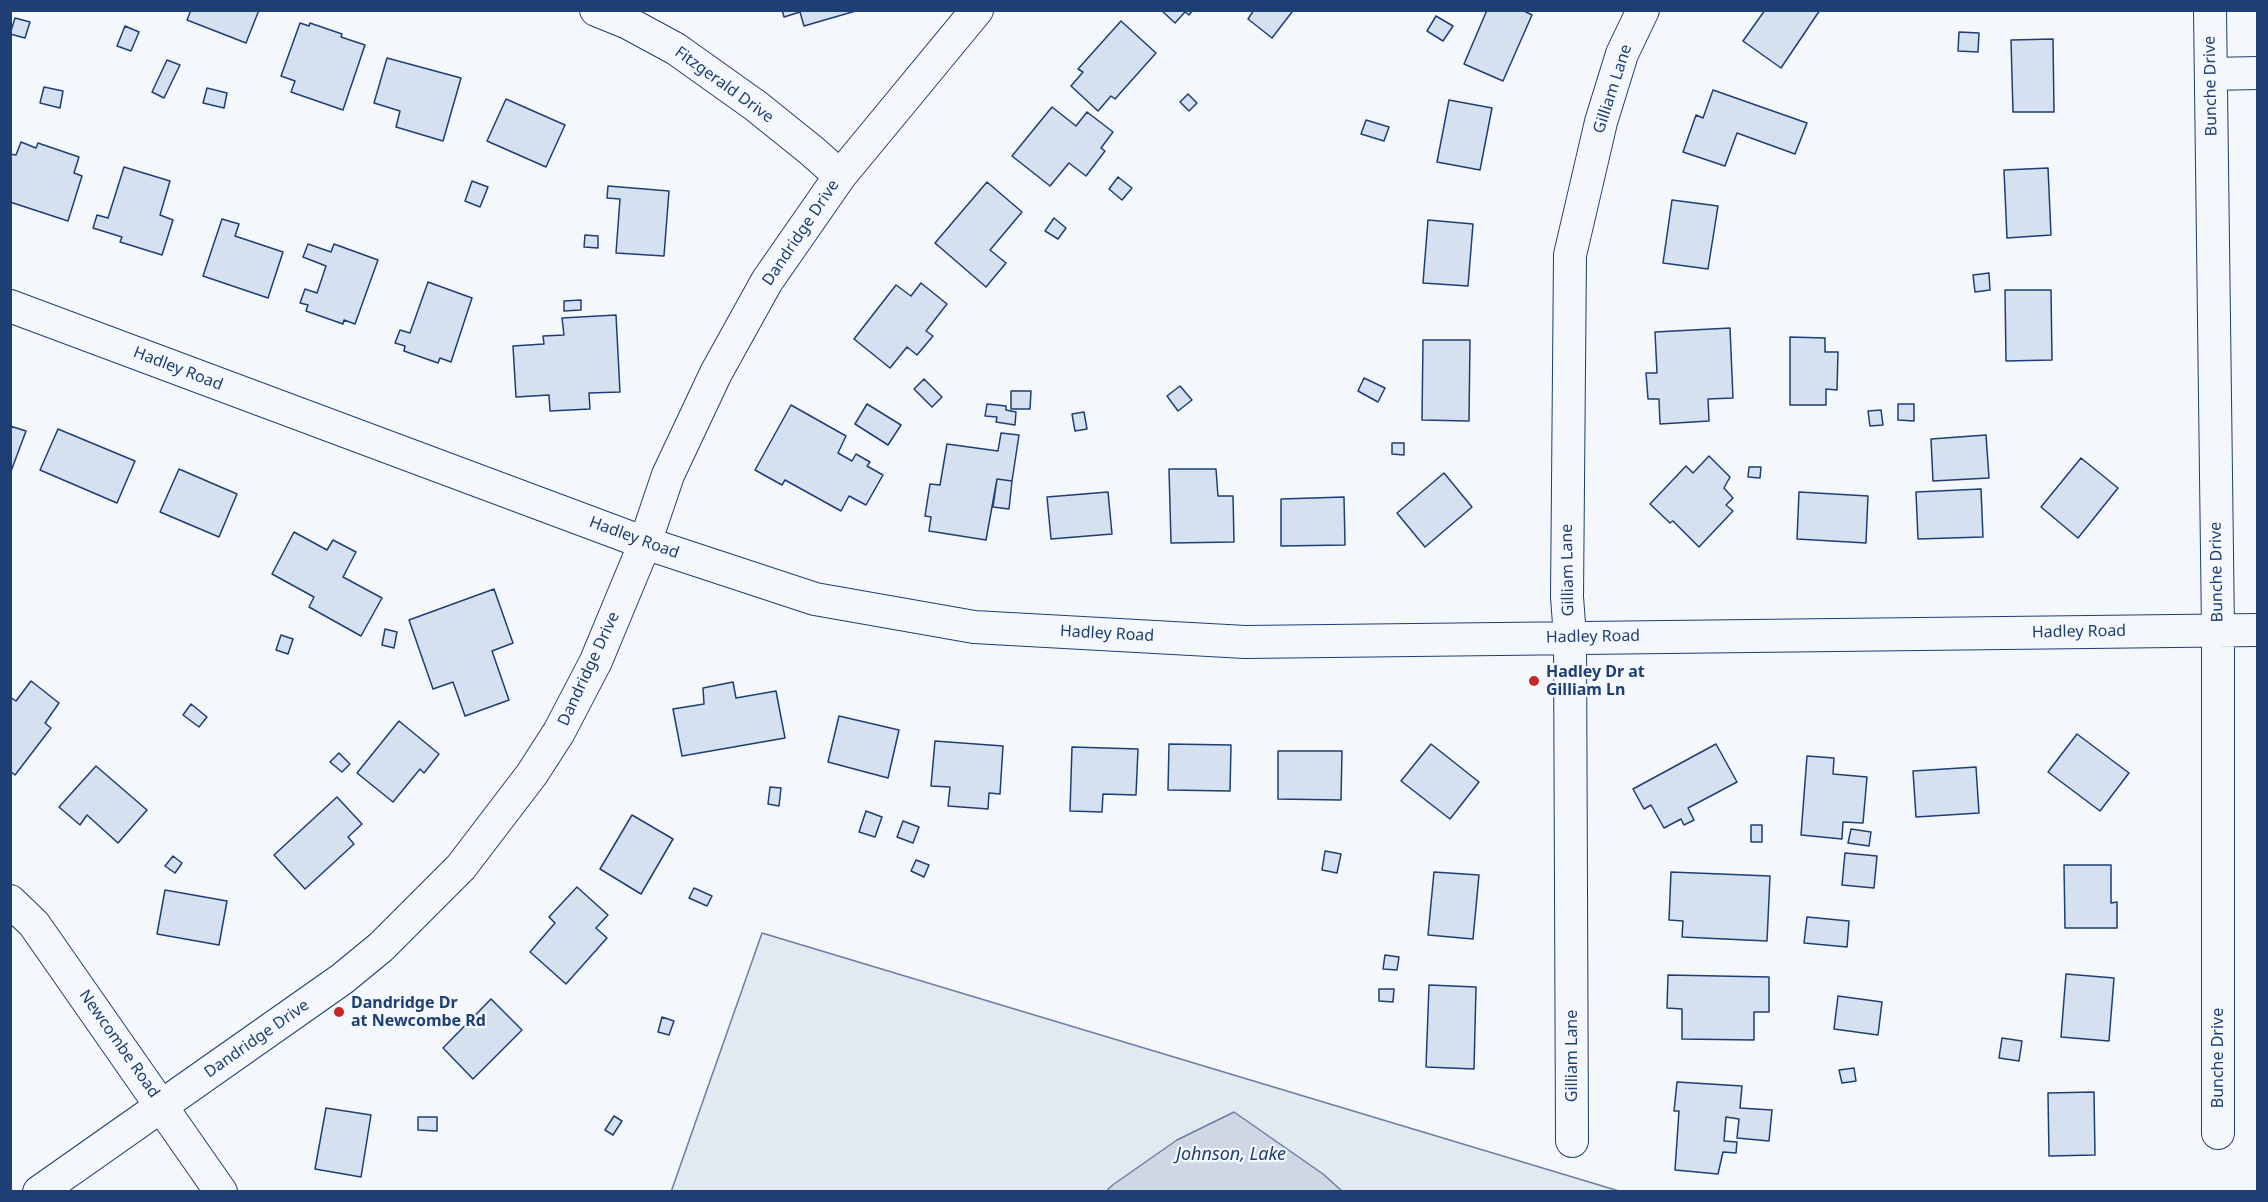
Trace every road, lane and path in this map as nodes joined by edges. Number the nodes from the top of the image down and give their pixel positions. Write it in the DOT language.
graph roads {
  1 [pos="596,10"];
  2 [pos="977,10"];
  3 [pos="1643,10"];
  4 [pos="2210,10"];
  5 [pos="2211,74"];
  6 [pos="2258,74"];
  7 [pos="840,176"];
  8 [pos="10,306"];
  9 [pos="645,543"];
  10 [pos="2218,630"];
  11 [pos="2258,630"];
  12 [pos="1570,638"];
  13 [pos="10,901"];
  14 [pos="162,1106"];
  15 [pos="2218,1133"];
  16 [pos="1572,1141"];
  17 [pos="39,1191"];
  18 [pos="221,1191"];
  1 -- 7 [label="street, Fitzgerald Drive"];
  2 -- 7 [label="street, Dandridge Drive"];
  3 -- 12 [label="street, Gilliam Lane"];
  4 -- 5 [label="street, Bunche Drive"];
  5 -- 6 [label="street"];
  5 -- 10 [label="street, Bunche Drive"];
  7 -- 9 [label="street, Dandridge Drive"];
  8 -- 9 [label="street, Hadley Road"];
  9 -- 12 [label="street, Hadley Road"];
  9 -- 14 [label="street, Dandridge Drive"];
  10 -- 11 [label="street, Hadley Road"];
  10 -- 12 [label="street, Hadley Road"];
  10 -- 15 [label="street, Bunche Drive"];
  12 -- 16 [label="street, Gilliam Lane"];
  13 -- 14 [label="street, Newcombe Road"];
  14 -- 17 [label="street, Dandridge Drive"];
  14 -- 18 [label="street, Newcombe Road"];
}
